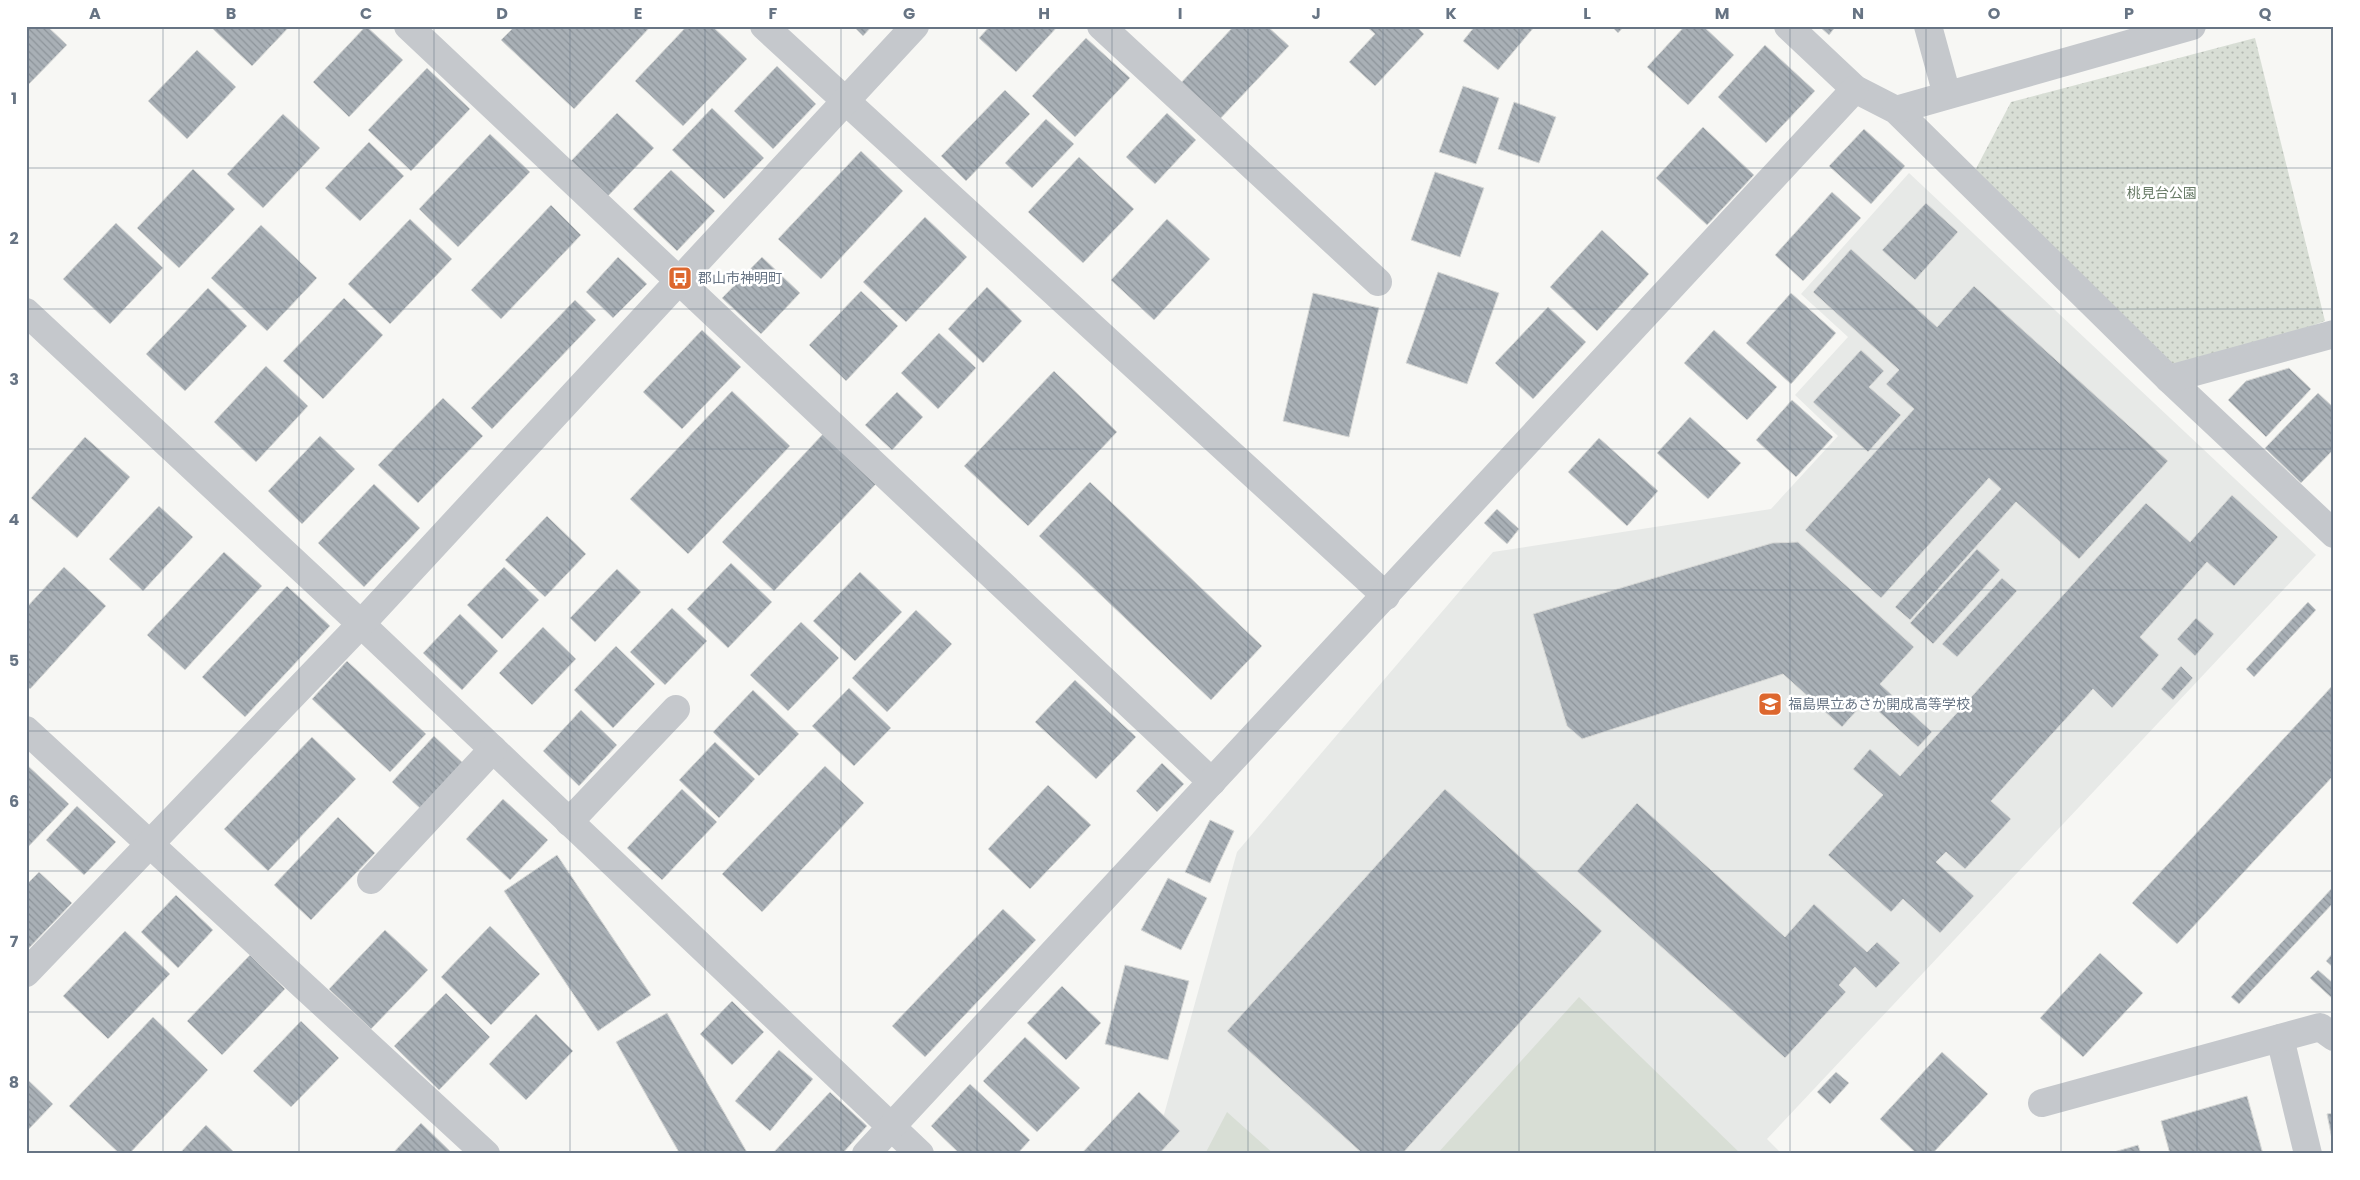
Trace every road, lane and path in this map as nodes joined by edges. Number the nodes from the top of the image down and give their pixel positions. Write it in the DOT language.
graph roads {
  1 [pos="408,26"];
  2 [pos="764,26"];
  3 [pos="915,26"];
  4 [pos="1101,26"];
  5 [pos="1788,26"];
  6 [pos="1928,26"];
  7 [pos="2192,26"];
  8 [pos="1855,89"];
  9 [pos="1948,95"];
  10 [pos="845,102"];
  11 [pos="1896,110"];
  12 [pos="679,281"];
  13 [pos="1378,282"];
  14 [pos="26,312"];
  15 [pos="2334,334"];
  16 [pos="2169,379"];
  17 [pos="2334,534"];
  18 [pos="1386,596"];
  19 [pos="361,624"];
  20 [pos="676,710"];
  21 [pos="26,730"];
  22 [pos="492,749"];
  23 [pos="1212,782"];
  24 [pos="569,822"];
  25 [pos="150,844"];
  26 [pos="371,880"];
  27 [pos="26,973"];
  28 [pos="2334,1037"];
  29 [pos="2280,1038"];
  30 [pos="2042,1103"];
  31 [pos="891,1126"];
  32 [pos="486,1154"];
  33 [pos="866,1154"];
  34 [pos="920,1154"];
  35 [pos="2308,1154"];
  1 -- 12 [label="street"];
  2 -- 10 [label="street"];
  3 -- 10 [label="street"];
  4 -- 13 [label="street"];
  5 -- 8 [label="street"];
  6 -- 9 [label="street"];
  7 -- 9 [label="street"];
  8 -- 11 [label="street"];
  8 -- 18 [label="street"];
  9 -- 11 [label="street"];
  10 -- 12 [label="street"];
  10 -- 18 [label="street"];
  11 -- 16 [label="street"];
  12 -- 19 [label="street"];
  12 -- 23 [label="street"];
  14 -- 19 [label="street"];
  15 -- 16 [label="street"];
  16 -- 17 [label="street"];
  18 -- 23 [label="street"];
  19 -- 22 [label="street"];
  19 -- 25 [label="street"];
  20 -- 24 [label="street"];
  21 -- 25 [label="street"];
  22 -- 24 [label="street"];
  22 -- 26 [label="street"];
  23 -- 31 [label="street"];
  24 -- 31 [label="street"];
  25 -- 27 [label="street"];
  25 -- 32 [label="street"];
  28 -- 29 [label="street"];
  29 -- 30 [label="street"];
  29 -- 35 [label="street"];
  31 -- 33 [label="street"];
  31 -- 34 [label="street"];
}
